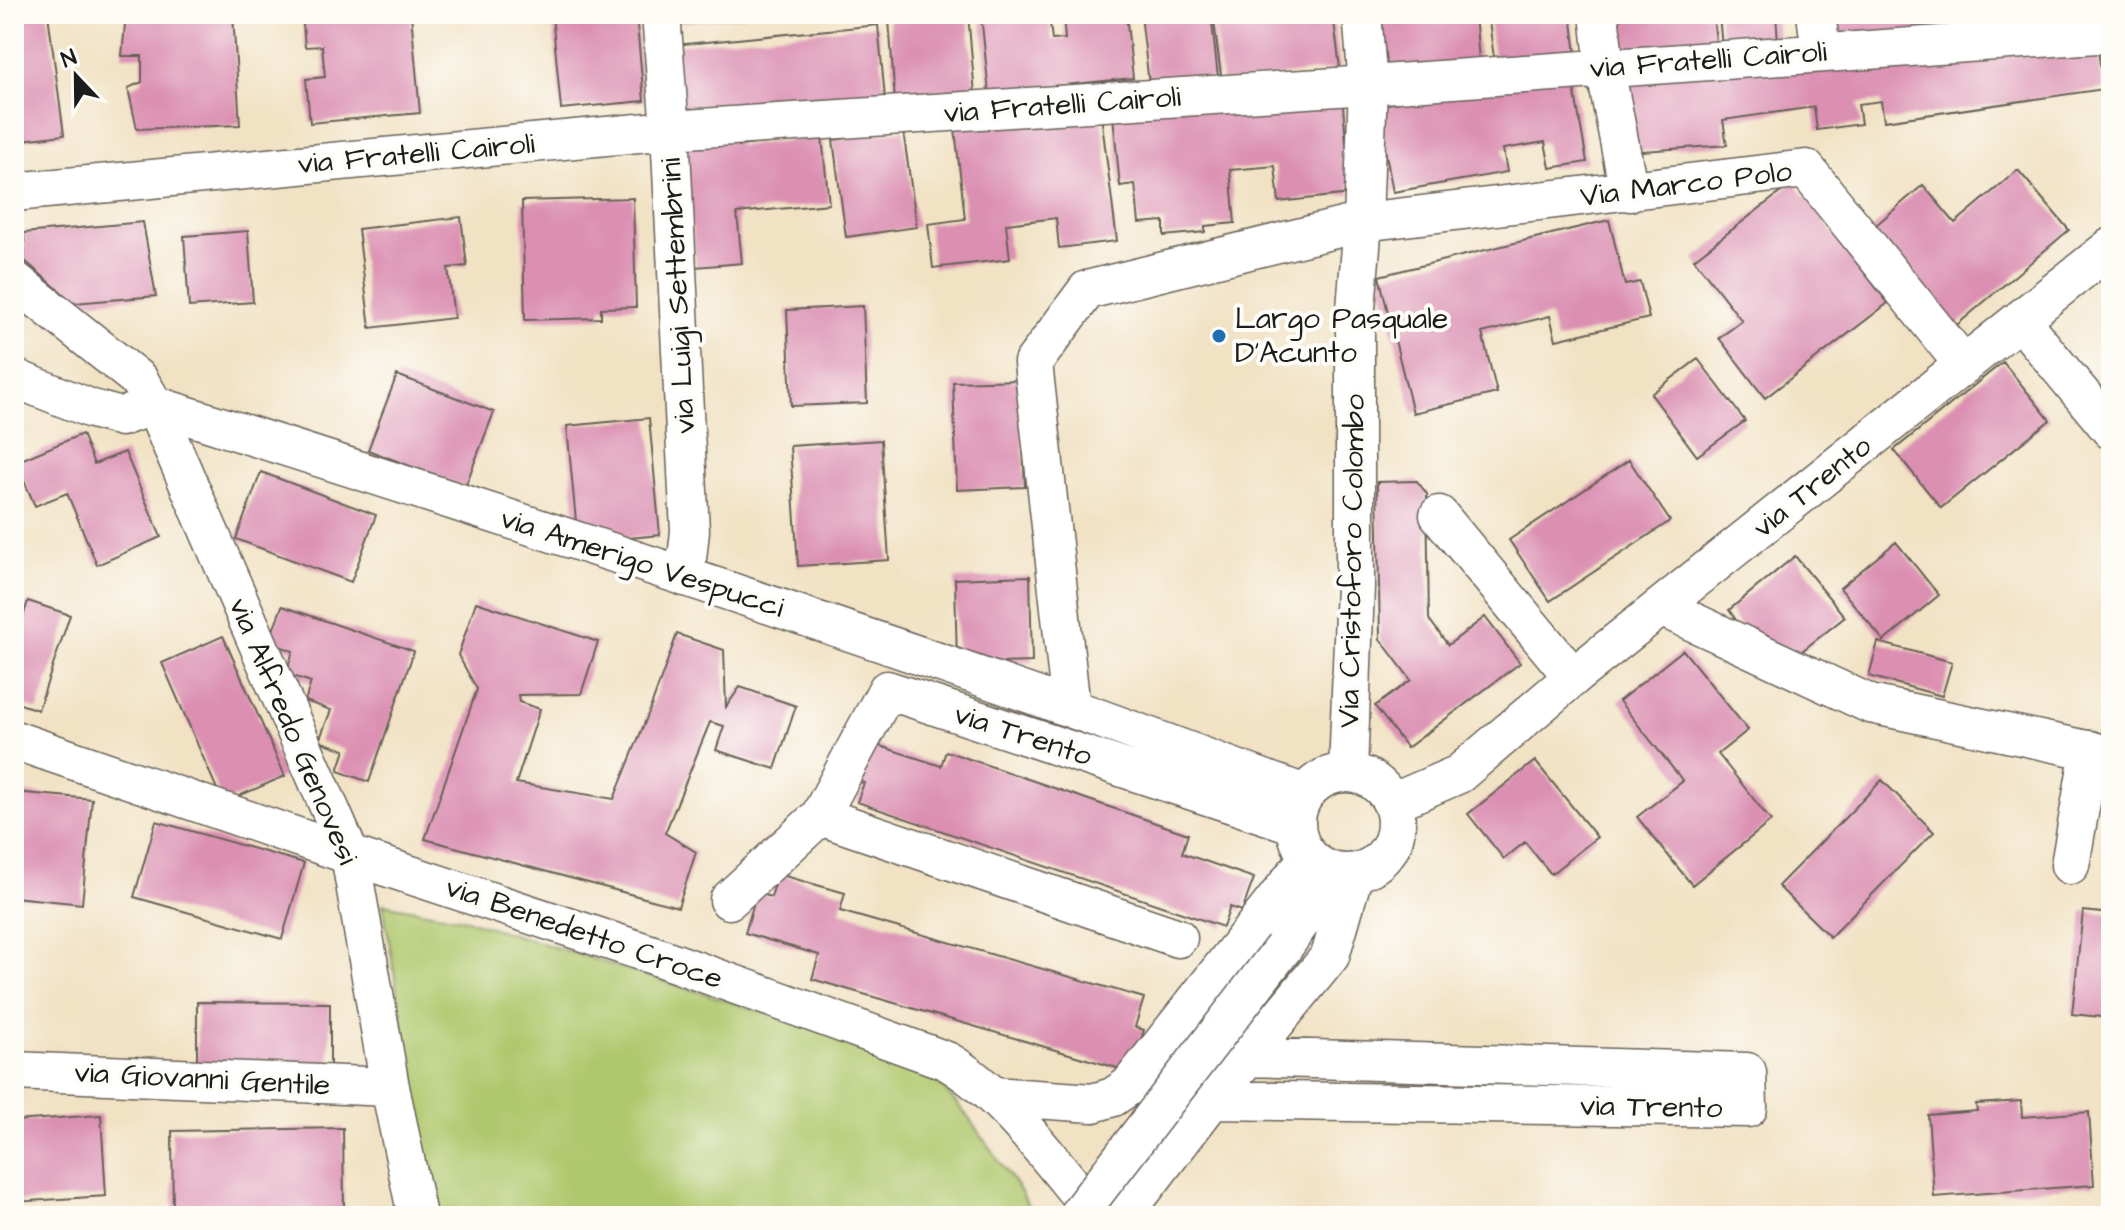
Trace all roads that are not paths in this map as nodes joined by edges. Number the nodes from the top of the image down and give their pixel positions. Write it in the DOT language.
graph roads {
  1 [pos="661,14"];
  2 [pos="1362,14"];
  3 [pos="1599,14"];
  4 [pos="1816,14"];
  5 [pos="2111,33"];
  6 [pos="1821,52"];
  7 [pos="1605,68"];
  8 [pos="1368,85"];
  9 [pos="670,130"];
  10 [pos="14,192"];
  11 [pos="1629,192"];
  12 [pos="1363,222"];
  13 [pos="2111,247"];
  14 [pos="14,280"];
  15 [pos="2020,320"];
  16 [pos="1964,365"];
  17 [pos="14,378"];
  18 [pos="154,405"];
  19 [pos="2111,430"];
  20 [pos="1439,515"];
  21 [pos="685,577"];
  22 [pos="1661,607"];
  23 [pos="1573,677"];
  24 [pos="1071,708"];
  25 [pos="14,740"];
  26 [pos="2100,753"];
  27 [pos="1348,773"];
  28 [pos="1392,803"];
  29 [pos="820,816"];
  30 [pos="1319,844"];
  31 [pos="350,855"];
  32 [pos="2070,865"];
  33 [pos="729,900"];
  34 [pos="1178,938"];
  35 [pos="1248,1057"];
  36 [pos="14,1071"];
  37 [pos="390,1087"];
  38 [pos="993,1096"];
  39 [pos="1212,1100"];
  40 [pos="417,1216"];
  41 [pos="1077,1216"];
  42 [pos="1097,1216"];
  43 [pos="1123,1216"];
  1 -- 9 [label="street, via Luigi Settembrini"];
  2 -- 8 [label="street, Via Cristoforo Colombo"];
  3 -- 7 [label="street"];
  4 -- 6 [label="street"];
  5 -- 6 [label="street, via Fratelli Cairoli"];
  6 -- 7 [label="street, via Fratelli Cairoli"];
  7 -- 8 [label="street, via Fratelli Cairoli"];
  7 -- 11 [label="street"];
  8 -- 9 [label="street, via Fratelli Cairoli"];
  8 -- 12 [label="street, Via Cristoforo Colombo"];
  9 -- 10 [label="street, via Fratelli Cairoli"];
  9 -- 21 [label="street, via Luigi Settembrini"];
  11 -- 12 [label="street, Via Marco Polo"];
  11 -- 16 [label="street, Via Marco Polo"];
  12 -- 24 [label="street, Via Marco Polo"];
  12 -- 27 [label="street, Via Cristoforo Colombo"];
  13 -- 15 [label="street, via Trento"];
  14 -- 18 [label="street"];
  15 -- 16 [label="street, via Trento"];
  15 -- 19 [label="street"];
  16 -- 22 [label="street, via Trento"];
  17 -- 18 [label="street"];
  18 -- 21 [label="street, via Amerigo Vespucci"];
  18 -- 31 [label="street, via Alfredo Genovesi"];
  20 -- 23 [label="street"];
  21 -- 24 [label="street, via Amerigo Vespucci"];
  22 -- 23 [label="street, via Trento"];
  22 -- 26 [label="street"];
  23 -- 28 [label="street, via Trento"];
  24 -- 30 [label="street, via Amerigo Vespucci"];
  25 -- 31 [label="street, via Benedetto Croce"];
  26 -- 32 [label="street"];
  27 -- 28 [label="street"];
  27 -- 30 [label="street"];
  28 -- 30 [label="street"];
  29 -- 30 [label="street, via Trento"];
  29 -- 33 [label="street, via Trento"];
  29 -- 34 [label="street"];
  30 -- 35 [label="street"];
  30 -- 38 [label="street"];
  30 -- 41 [label="street, bridge"];
  31 -- 37 [label="street, via Alfredo Genovesi"];
  31 -- 38 [label="street, via Benedetto Croce"];
  35 -- 39 [label="street"];
  35 -- 39 [label="street, via Trento"];
  36 -- 37 [label="street, via Giovanni Gentile"];
  37 -- 40 [label="street, via Alfredo Genovesi"];
  38 -- 42 [label="street, via Benedetto Croce"];
  39 -- 43 [label="street"];
}
